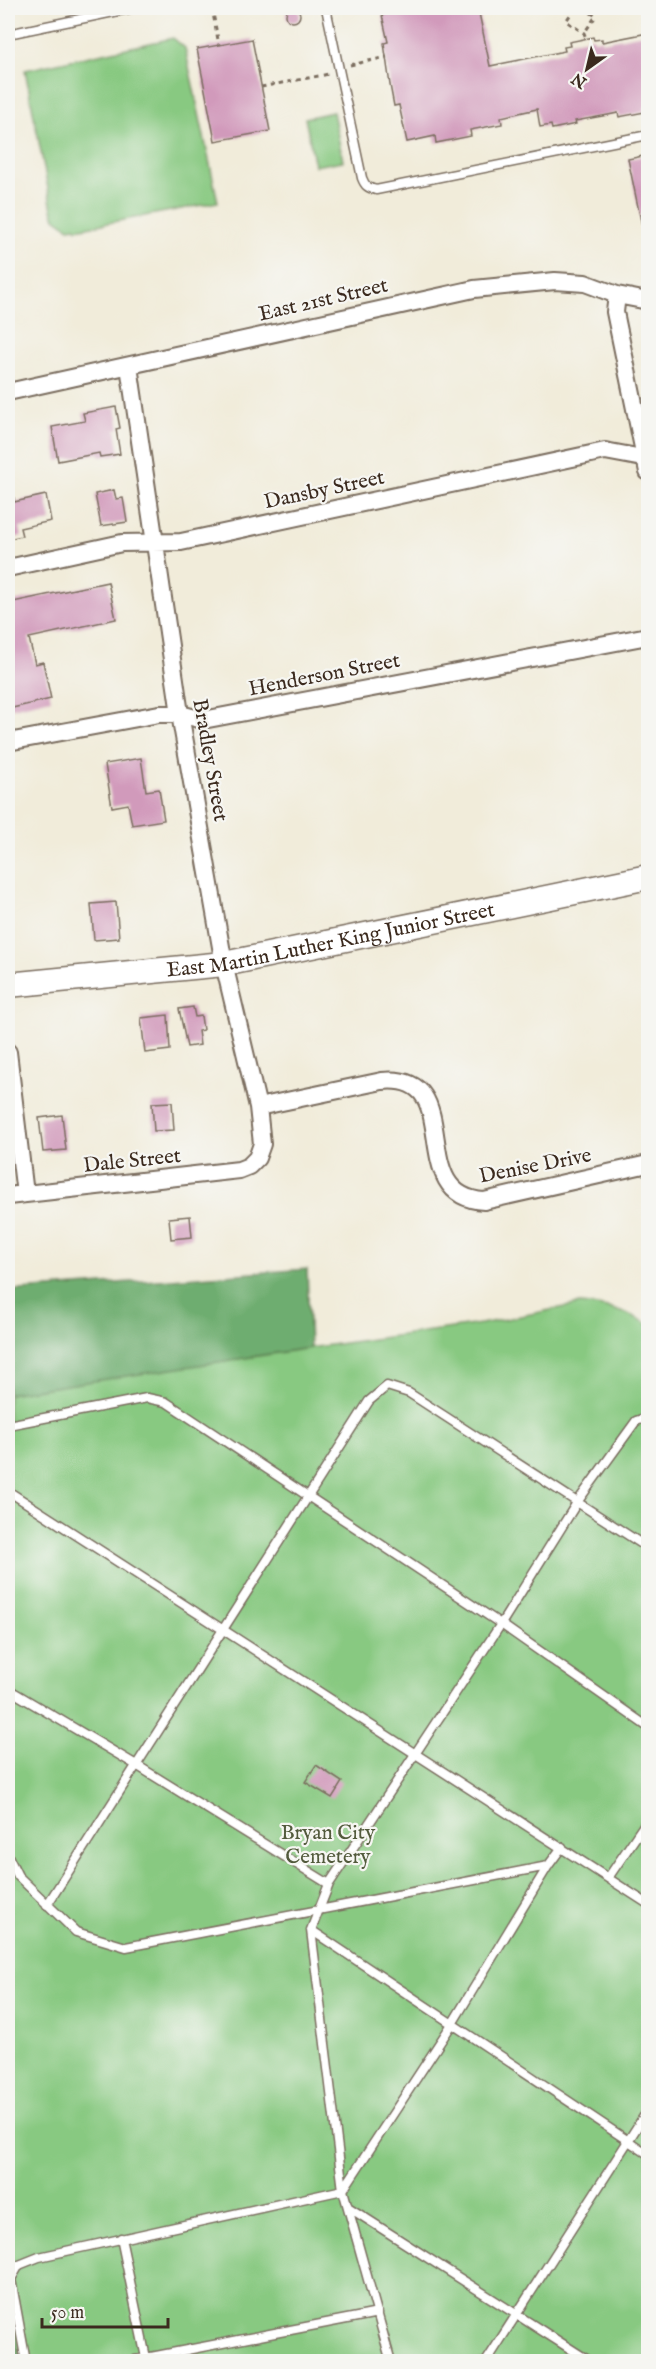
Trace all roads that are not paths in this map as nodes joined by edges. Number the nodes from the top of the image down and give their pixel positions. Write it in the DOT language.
graph roads {
  1 [pos="133,8"];
  2 [pos="326,8"];
  3 [pos="8,34"];
  4 [pos="648,135"];
  5 [pos="617,295"];
  6 [pos="648,301"];
  7 [pos="129,366"];
  8 [pos="8,392"];
  9 [pos="648,463"];
  10 [pos="156,543"];
  11 [pos="8,568"];
  12 [pos="648,636"];
  13 [pos="180,714"];
  14 [pos="8,742"];
  15 [pos="648,877"];
  16 [pos="224,964"];
  17 [pos="8,985"];
  18 [pos="8,1052"];
  19 [pos="258,1107"];
  20 [pos="257,1158"];
  21 [pos="648,1164"];
  22 [pos="26,1194"];
  23 [pos="8,1196"];
  24 [pos="648,1418"];
  25 [pos="8,1425"];
  26 [pos="8,1491"];
  27 [pos="308,1497"];
  28 [pos="578,1501"];
  29 [pos="648,1548"];
  30 [pos="501,1624"];
  31 [pos="224,1629"];
  32 [pos="8,1689"];
  33 [pos="648,1726"];
  34 [pos="415,1752"];
  35 [pos="138,1766"];
  36 [pos="648,1819"];
  37 [pos="562,1847"];
  38 [pos="8,1857"];
  39 [pos="548,1866"];
  40 [pos="608,1878"];
  41 [pos="329,1884"];
  42 [pos="648,1904"];
  43 [pos="47,1905"];
  44 [pos="318,1910"];
  45 [pos="311,1930"];
  46 [pos="452,2024"];
  47 [pos="648,2110"];
  48 [pos="628,2141"];
  49 [pos="648,2154"];
  50 [pos="343,2190"];
  51 [pos="348,2207"];
  52 [pos="121,2238"];
  53 [pos="378,2313"];
  54 [pos="516,2314"];
  55 [pos="146,2358"];
  56 [pos="26,2361"];
  57 [pos="125,2361"];
  58 [pos="391,2361"];
  59 [pos="486,2361"];
  60 [pos="591,2361"];
  1 -- 3 [label="lane"];
  2 -- 4 [label="lane"];
  5 -- 6 [label="street, East 21st Street"];
  5 -- 7 [label="street, East 21st Street"];
  5 -- 9 [label="street"];
  7 -- 8 [label="street, East 21st Street"];
  7 -- 10 [label="street, Bradley Street"];
  9 -- 10 [label="street, Dansby Street"];
  10 -- 11 [label="street, Dansby Street"];
  10 -- 13 [label="street, Bradley Street"];
  12 -- 13 [label="street, Henderson Street"];
  13 -- 14 [label="street, Henderson Street"];
  13 -- 16 [label="street, Bradley Street"];
  15 -- 16 [label="street, East Martin Luther King Junior Street"];
  16 -- 17 [label="street, East Martin Luther King Junior Street"];
  16 -- 19 [label="street, Bradley Street"];
  18 -- 22 [label="street"];
  19 -- 20 [label="street, Bradley Street"];
  19 -- 21 [label="street, Denise Drive"];
  20 -- 22 [label="street, Dale Street"];
  22 -- 23 [label="street, Dale Street"];
  24 -- 28 [label="lane"];
  25 -- 27 [label="lane"];
  26 -- 31 [label="lane"];
  27 -- 28 [label="lane"];
  27 -- 30 [label="lane"];
  27 -- 31 [label="lane"];
  28 -- 29 [label="lane"];
  28 -- 30 [label="lane"];
  30 -- 33 [label="lane"];
  30 -- 34 [label="lane"];
  31 -- 34 [label="lane"];
  31 -- 35 [label="lane"];
  32 -- 35 [label="lane"];
  34 -- 37 [label="lane"];
  34 -- 41 [label="lane"];
  35 -- 41 [label="lane"];
  35 -- 43 [label="lane"];
  36 -- 40 [label="lane"];
  37 -- 39 [label="lane"];
  37 -- 40 [label="lane"];
  38 -- 43 [label="lane"];
  39 -- 44 [label="lane"];
  39 -- 46 [label="lane"];
  40 -- 42 [label="lane"];
  41 -- 44 [label="lane"];
  43 -- 44 [label="lane"];
  44 -- 45 [label="lane"];
  45 -- 46 [label="lane"];
  45 -- 50 [label="lane"];
  46 -- 48 [label="lane"];
  46 -- 50 [label="lane"];
  47 -- 48 [label="lane"];
  48 -- 49 [label="lane"];
  48 -- 54 [label="lane"];
  50 -- 51 [label="lane"];
  50 -- 52 [label="lane"];
  51 -- 53 [label="lane"];
  51 -- 54 [label="lane"];
  52 -- 55 [label="lane"];
  52 -- 56 [label="lane"];
  53 -- 55 [label="lane"];
  53 -- 58 [label="lane"];
  54 -- 59 [label="lane"];
  54 -- 60 [label="lane"];
  55 -- 57 [label="lane"];
}
